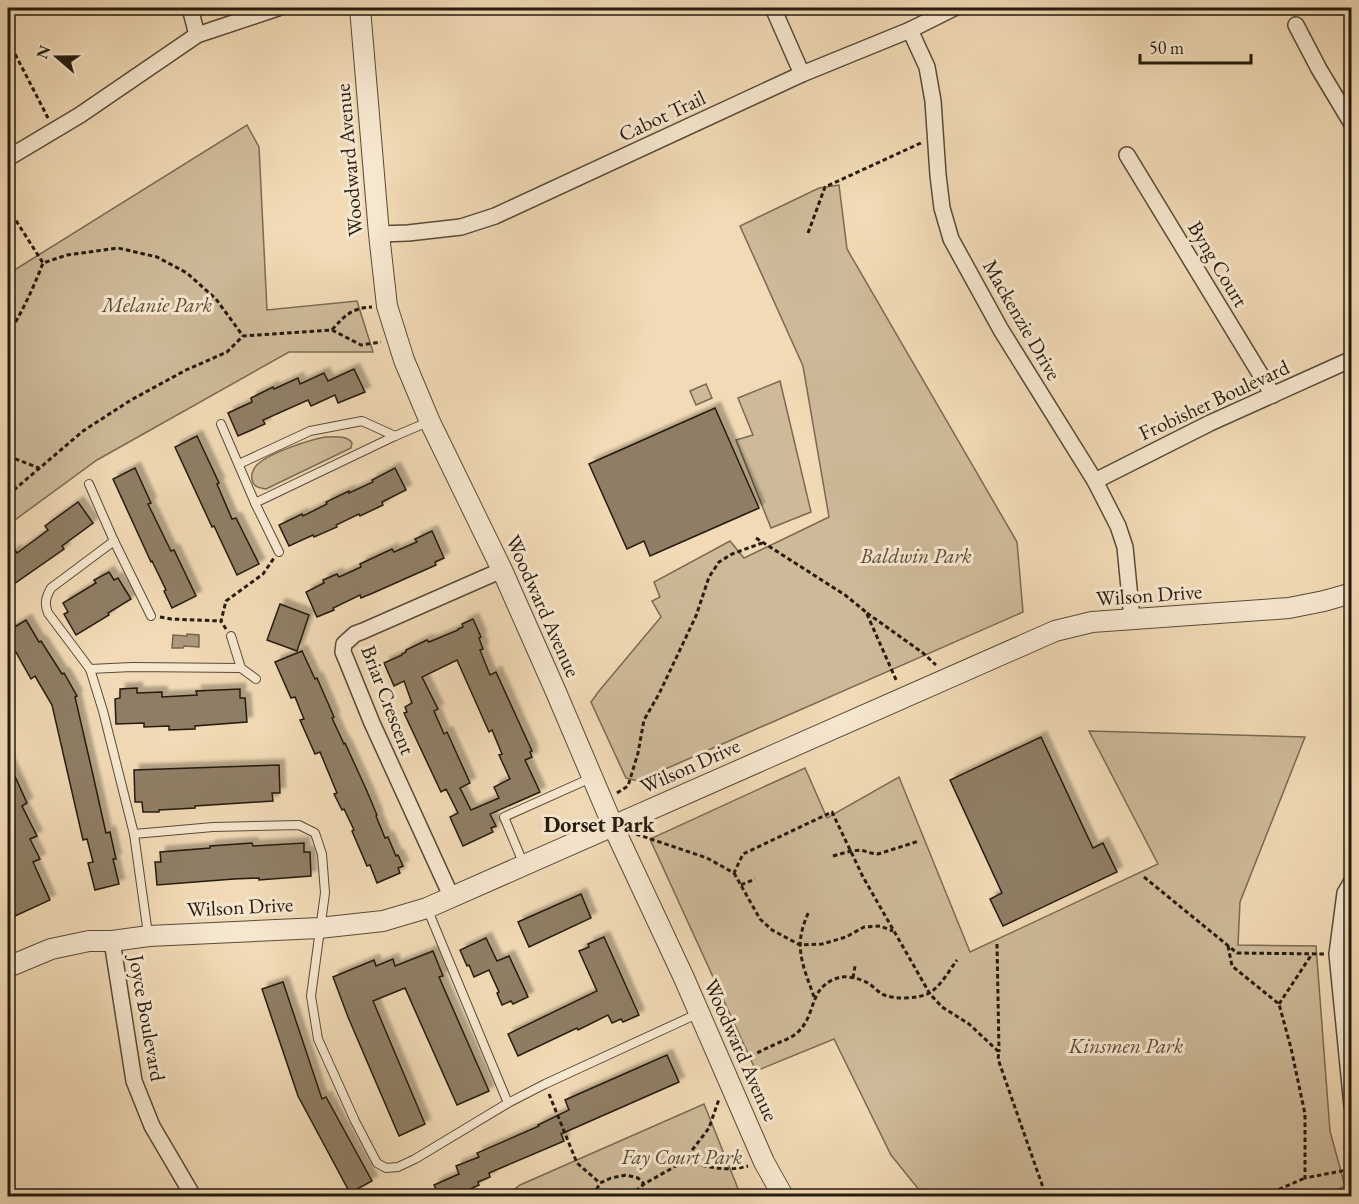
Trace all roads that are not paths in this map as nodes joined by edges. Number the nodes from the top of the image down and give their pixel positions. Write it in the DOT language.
graph roads {
  1 [pos="189,8"];
  2 [pos="278,8"];
  3 [pos="360,8"];
  4 [pos="773,8"];
  5 [pos="954,8"];
  6 [pos="1296,25"];
  7 [pos="910,30"];
  8 [pos="197,35"];
  9 [pos="802,74"];
  10 [pos="1352,124"];
  11 [pos="1127,155"];
  12 [pos="8,158"];
  13 [pos="379,234"];
  14 [pos="1352,359"];
  15 [pos="1273,395"];
  16 [pos="430,422"];
  17 [pos="221,424"];
  18 [pos="395,436"];
  19 [pos="238,464"];
  20 [pos="1095,481"];
  21 [pos="89,484"];
  22 [pos="255,503"];
  23 [pos="114,541"];
  24 [pos="279,552"];
  25 [pos="502,570"];
  26 [pos="1352,593"];
  27 [pos="151,616"];
  28 [pos="1132,619"];
  29 [pos="231,636"];
  30 [pos="241,668"];
  31 [pos="90,669"];
  32 [pos="256,679"];
  33 [pos="592,777"];
  34 [pos="613,826"];
  35 [pos="134,834"];
  36 [pos="524,866"];
  37 [pos="1352,881"];
  38 [pos="452,898"];
  39 [pos="427,908"];
  40 [pos="320,928"];
  41 [pos="148,936"];
  42 [pos="112,941"];
  43 [pos="8,967"];
  44 [pos="699,1014"];
  45 [pos="1348,1042"];
  46 [pos="508,1103"];
  47 [pos="1352,1106"];
  48 [pos="193,1197"];
  49 [pos="783,1197"];
  1 -- 8 [label="street"];
  2 -- 8 [label="street"];
  3 -- 13 [label="street, Woodward Avenue"];
  4 -- 9 [label="street"];
  5 -- 7 [label="street, Cabot Trail"];
  6 -- 10 [label="street"];
  7 -- 9 [label="street, Cabot Trail"];
  7 -- 20 [label="street, Mackenzie Drive"];
  8 -- 12 [label="street"];
  9 -- 13 [label="street, Cabot Trail"];
  11 -- 15 [label="street, Byng Court"];
  13 -- 16 [label="street, Woodward Avenue"];
  14 -- 15 [label="street, Frobisher Boulevard"];
  15 -- 20 [label="street, Frobisher Boulevard"];
  16 -- 18 [label="lane"];
  16 -- 25 [label="street, Woodward Avenue"];
  17 -- 19 [label="lane"];
  18 -- 19 [label="lane"];
  18 -- 22 [label="lane"];
  19 -- 22 [label="lane"];
  20 -- 28 [label="street, Mackenzie Drive"];
  21 -- 23 [label="lane"];
  22 -- 24 [label="lane"];
  23 -- 27 [label="lane"];
  23 -- 31 [label="lane"];
  25 -- 33 [label="street, Woodward Avenue"];
  25 -- 38 [label="street, Briar Crescent"];
  26 -- 28 [label="street, Wilson Drive"];
  28 -- 34 [label="street, Wilson Drive"];
  29 -- 30 [label="lane"];
  30 -- 31 [label="lane"];
  30 -- 32 [label="lane"];
  31 -- 35 [label="lane"];
  33 -- 34 [label="street, Woodward Avenue"];
  33 -- 36 [label="lane"];
  34 -- 36 [label="street, Wilson Drive"];
  34 -- 44 [label="street, Woodward Avenue"];
  35 -- 40 [label="lane"];
  35 -- 41 [label="lane"];
  36 -- 38 [label="street, Wilson Drive"];
  37 -- 45 [label="street"];
  38 -- 39 [label="street, Wilson Drive"];
  39 -- 40 [label="street, Wilson Drive"];
  39 -- 46 [label="lane"];
  40 -- 41 [label="street, Wilson Drive"];
  40 -- 46 [label="lane"];
  41 -- 42 [label="street, Wilson Drive"];
  42 -- 43 [label="street, Wilson Drive"];
  42 -- 48 [label="street, Joyce Boulevard"];
  44 -- 46 [label="lane"];
  44 -- 49 [label="street, Woodward Avenue"];
  45 -- 47 [label="street"];
}
